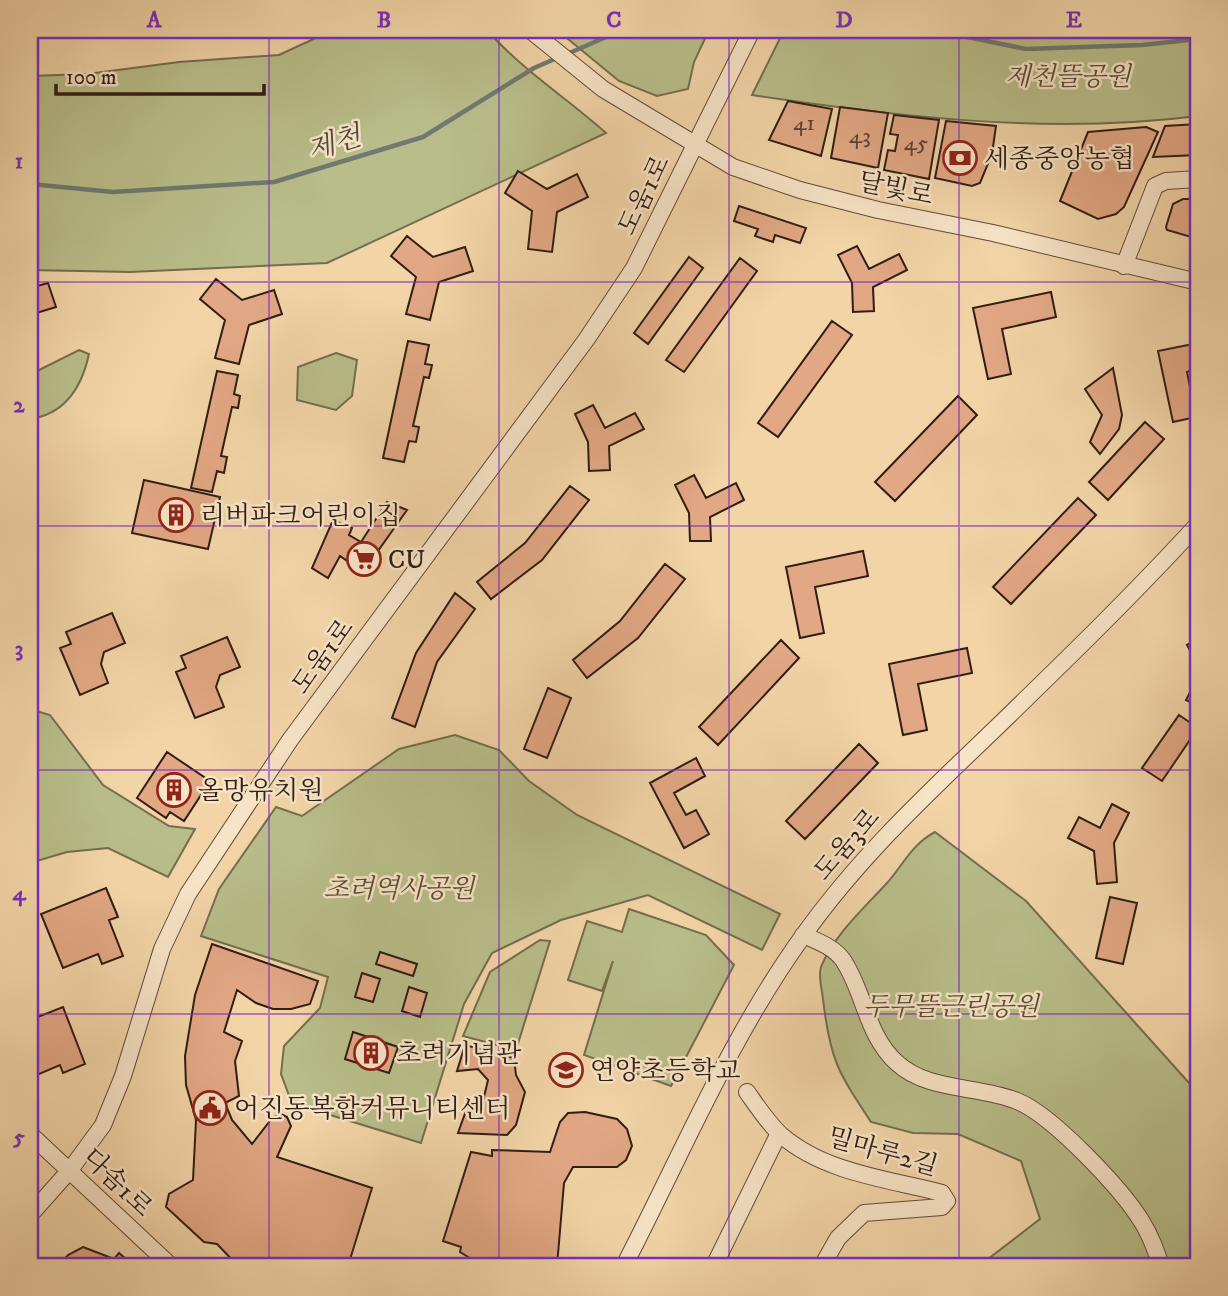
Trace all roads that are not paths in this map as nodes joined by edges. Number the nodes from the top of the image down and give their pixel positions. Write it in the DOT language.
graph roads {
  1 [pos="530,30"];
  2 [pos="752,30"];
  3 [pos="695,146"];
  4 [pos="1198,180"];
  5 [pos="1124,265"];
  6 [pos="1198,282"];
  7 [pos="1198,524"];
  8 [pos="803,935"];
  9 [pos="747,1091"];
  10 [pos="779,1133"];
  11 [pos="30,1134"];
  12 [pos="70,1170"];
  13 [pos="30,1215"];
  14 [pos="171,1266"];
  15 [pos="624,1266"];
  16 [pos="714,1266"];
  17 [pos="822,1266"];
  18 [pos="1161,1266"];
  1 -- 3 [label="street, 달빛로"];
  2 -- 3 [label="street, 도움1로"];
  3 -- 5 [label="street, 달빛로"];
  3 -- 12 [label="street, 도움1로"];
  4 -- 5 [label="street"];
  5 -- 6 [label="street, 달빛로"];
  7 -- 8 [label="street, 도움3로"];
  8 -- 15 [label="street, 도움3로"];
  8 -- 18 [label="street"];
  9 -- 10 [label="street, 밀마루2길"];
  10 -- 16 [label="street"];
  10 -- 17 [label="street, 밀마루2길"];
  11 -- 12 [label="street, 다솜1로"];
  12 -- 13 [label="street, 도움1로"];
  12 -- 14 [label="street, 다솜1로"];
}
